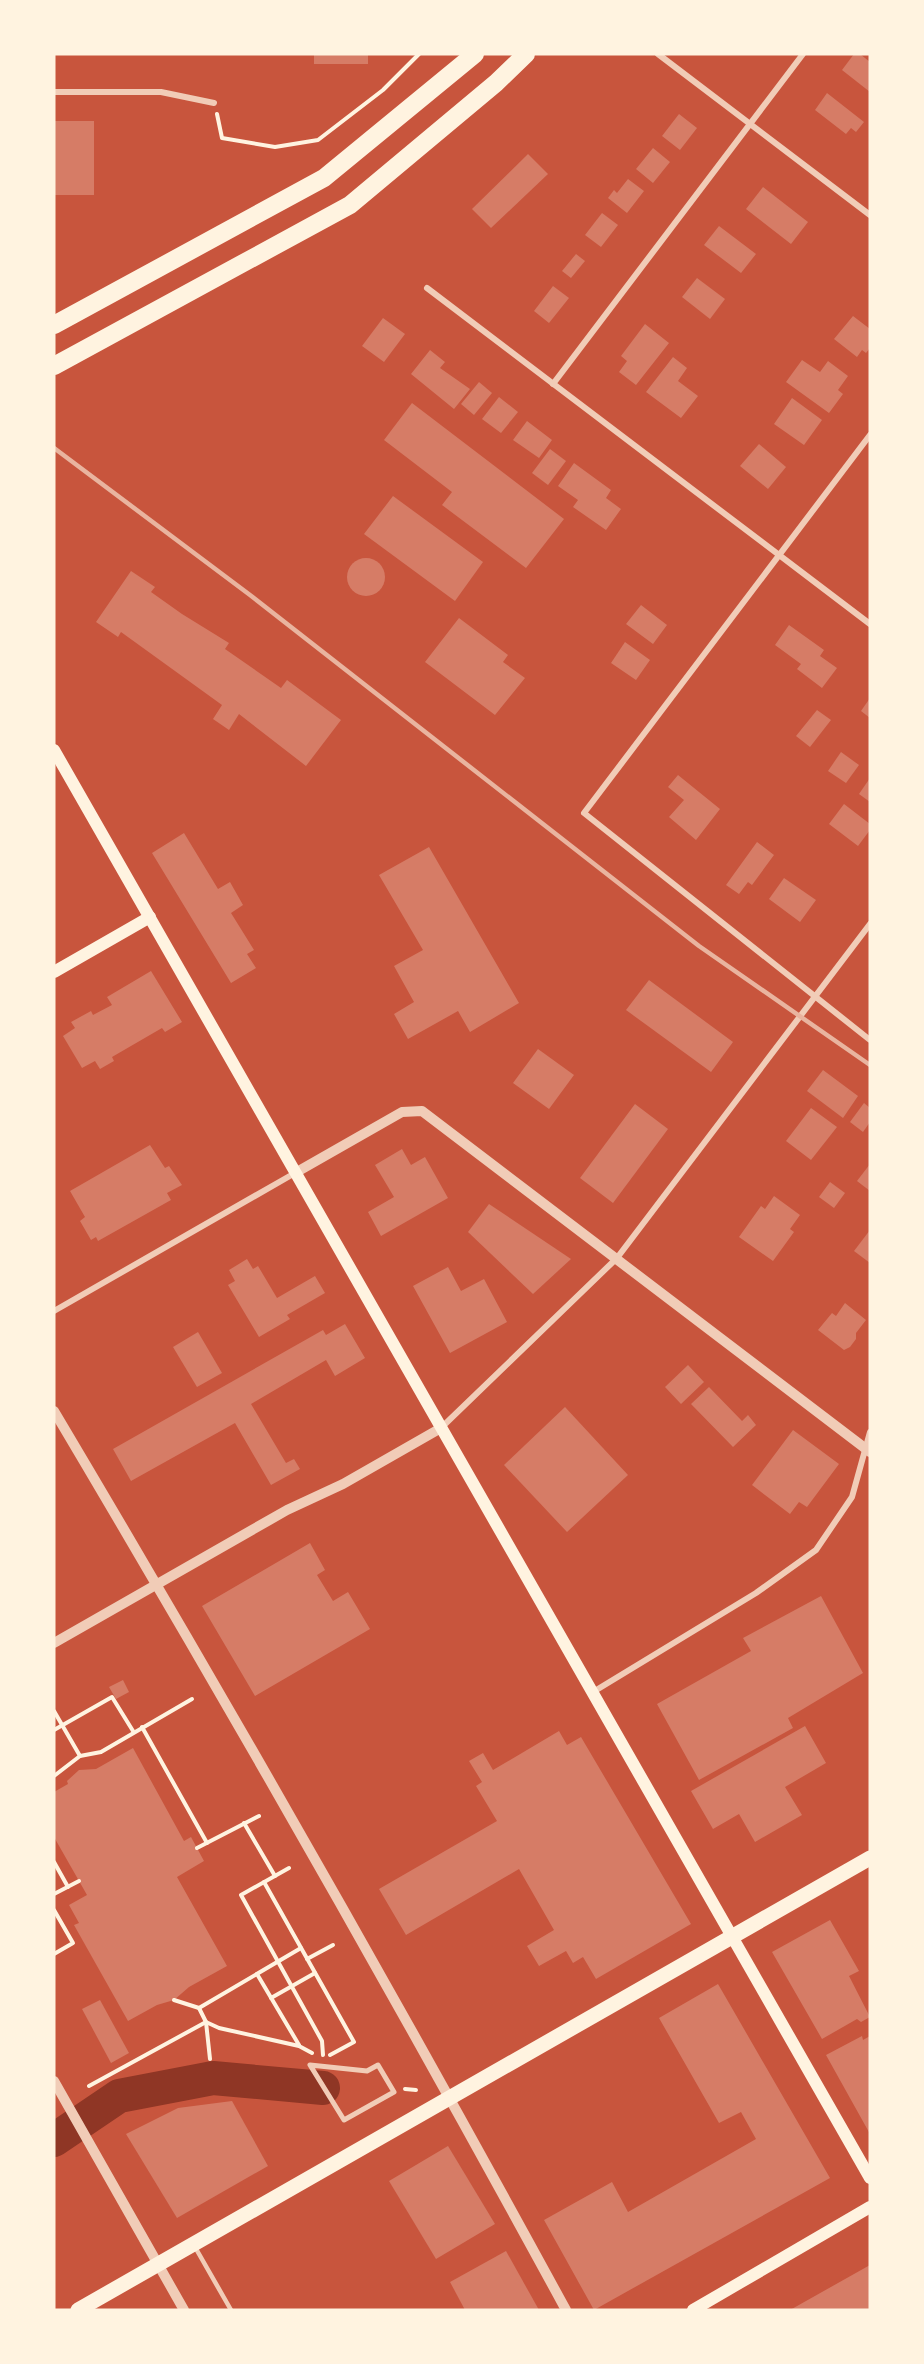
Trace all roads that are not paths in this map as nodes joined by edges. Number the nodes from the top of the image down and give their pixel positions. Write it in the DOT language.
graph roads {
  1 [pos="475,54"];
  2 [pos="526,54"];
  3 [pos="658,54"];
  4 [pos="803,54"];
  5 [pos="54,92"];
  6 [pos="214,103"];
  7 [pos="750,124"];
  8 [pos="870,215"];
  9 [pos="427,288"];
  10 [pos="54,325"];
  11 [pos="120,331"];
  12 [pos="54,366"];
  13 [pos="54,379"];
  14 [pos="553,384"];
  15 [pos="870,435"];
  16 [pos="779,555"];
  17 [pos="870,624"];
  18 [pos="54,750"];
  19 [pos="150,917"];
  20 [pos="870,924"];
  21 [pos="54,972"];
  22 [pos="814,997"];
  23 [pos="870,1040"];
  24 [pos="296,1173"];
  25 [pos="617,1258"];
  26 [pos="54,1311"];
  27 [pos="54,1411"];
  28 [pos="441,1428"];
  29 [pos="870,1432"];
  30 [pos="868,1451"];
  31 [pos="157,1586"];
  32 [pos="54,1643"];
  33 [pos="593,1692"];
  34 [pos="870,1858"];
  35 [pos="733,1938"];
  36 [pos="310,2065"];
  37 [pos="54,2081"];
  38 [pos="451,2098"];
  39 [pos="870,2178"];
  40 [pos="870,2207"];
  41 [pos="194,2244"];
  42 [pos="160,2263"];
  43 [pos="78,2310"];
  44 [pos="184,2310"];
  45 [pos="231,2310"];
  46 [pos="566,2310"];
  47 [pos="693,2310"];
  1 -- 10 [label="highway"];
  2 -- 11 [label="highway"];
  3 -- 7 [label="street"];
  4 -- 7 [label="street"];
  5 -- 6 [label="street"];
  7 -- 8 [label="street"];
  7 -- 14 [label="street"];
  9 -- 14 [label="street"];
  11 -- 12 [label="highway"];
  11 -- 13 [label="highway"];
  14 -- 16 [label="street"];
  15 -- 16 [label="street"];
  16 -- 17 [label="street"];
  16 -- 22 [label="street"];
  18 -- 19 [label="main road"];
  19 -- 21 [label="main road"];
  19 -- 24 [label="main road"];
  20 -- 22 [label="street"];
  22 -- 23 [label="street"];
  22 -- 25 [label="street"];
  24 -- 25 [label="street"];
  24 -- 26 [label="street"];
  24 -- 28 [label="main road"];
  25 -- 28 [label="street"];
  25 -- 30 [label="street"];
  27 -- 31 [label="street"];
  28 -- 31 [label="street"];
  28 -- 33 [label="main road"];
  29 -- 30 [label="street"];
  30 -- 33 [label="street"];
  31 -- 32 [label="street"];
  31 -- 38 [label="street"];
  33 -- 35 [label="main road"];
  34 -- 35 [label="main road"];
  35 -- 38 [label="main road"];
  35 -- 39 [label="main road"];
  36 -- 36 [label="street"];
  37 -- 42 [label="street"];
  38 -- 41 [label="main road"];
  38 -- 46 [label="street"];
  40 -- 47 [label="main road"];
  41 -- 42 [label="main road"];
  41 -- 45 [label="lane"];
  42 -- 43 [label="main road"];
  42 -- 44 [label="street"];
}
